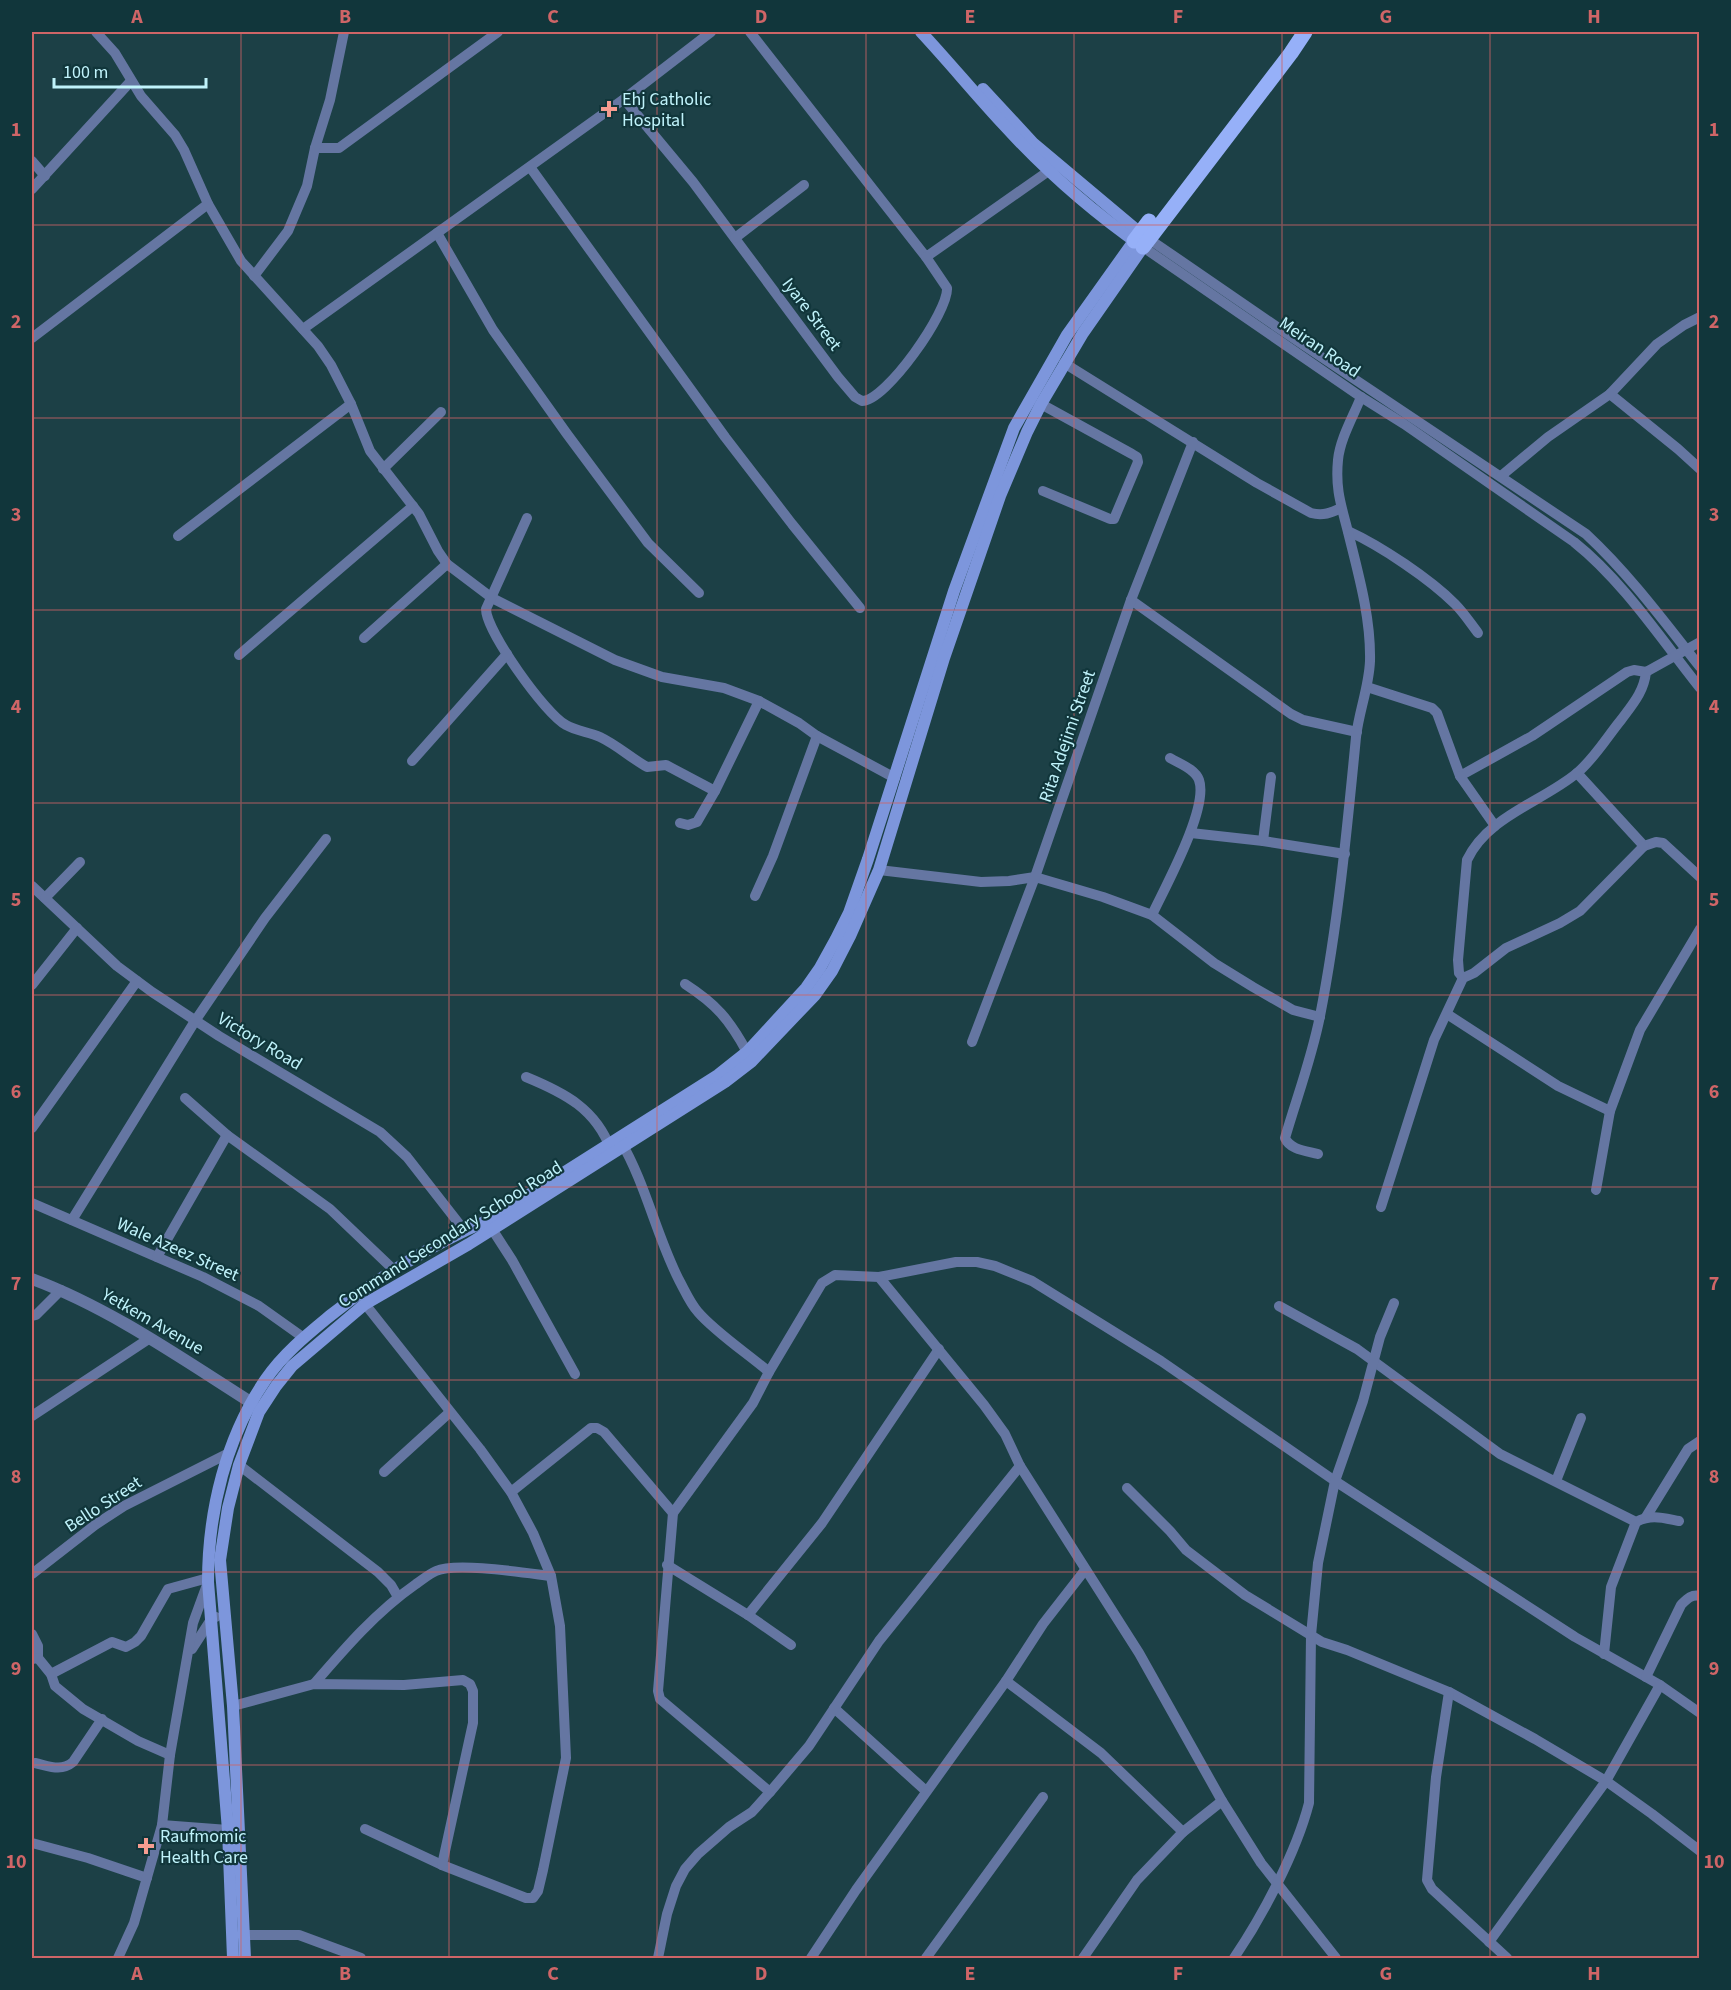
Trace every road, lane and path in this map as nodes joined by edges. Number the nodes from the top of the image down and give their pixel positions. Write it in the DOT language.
graph roads {
  1 [pos="96,32"];
  2 [pos="344,32"];
  3 [pos="498,32"];
  4 [pos="711,32"];
  5 [pos="750,32"];
  6 [pos="921,32"];
  7 [pos="931,32"];
  8 [pos="1296,32"];
  9 [pos="1305,32"];
  10 [pos="131,81"];
  11 [pos="624,99"];
  12 [pos="315,148"];
  13 [pos="32,161"];
  14 [pos="530,167"];
  15 [pos="1050,170"];
  16 [pos="45,176"];
  17 [pos="804,185"];
  18 [pos="32,189"];
  19 [pos="1090,199"];
  20 [pos="208,204"];
  21 [pos="437,233"];
  22 [pos="735,238"];
  23 [pos="1141,240"];
  24 [pos="926,257"];
  25 [pos="254,276"];
  26 [pos="1204,283"];
  27 [pos="1700,317"];
  28 [pos="303,329"];
  29 [pos="32,338"];
  30 [pos="1064,363"];
  31 [pos="1610,394"];
  32 [pos="1361,397"];
  33 [pos="351,404"];
  34 [pos="1041,404"];
  35 [pos="441,412"];
  36 [pos="1193,442"];
  37 [pos="383,469"];
  38 [pos="1700,470"];
  39 [pos="1501,476"];
  40 [pos="1043,491"];
  41 [pos="413,506"];
  42 [pos="1341,508"];
  43 [pos="527,518"];
  44 [pos="1348,531"];
  45 [pos="178,536"];
  46 [pos="447,564"];
  47 [pos="699,593"];
  48 [pos="492,598"];
  49 [pos="1131,600"];
  50 [pos="860,608"];
  51 [pos="1478,633"];
  52 [pos="364,638"];
  53 [pos="1700,642"];
  54 [pos="1686,650"];
  55 [pos="507,654"];
  56 [pos="238,655"];
  57 [pos="1676,657"];
  58 [pos="1700,667"];
  59 [pos="1646,672"];
  60 [pos="1367,687"];
  61 [pos="1700,688"];
  62 [pos="759,701"];
  63 [pos="1357,732"];
  64 [pos="817,736"];
  65 [pos="1170,758"];
  66 [pos="412,761"];
  67 [pos="1577,773"];
  68 [pos="1460,776"];
  69 [pos="1271,777"];
  70 [pos="895,778"];
  71 [pos="715,791"];
  72 [pos="895,798"];
  73 [pos="680,823"];
  74 [pos="1495,826"];
  75 [pos="1191,833"];
  76 [pos="326,838"];
  77 [pos="1263,841"];
  78 [pos="1644,846"];
  79 [pos="1345,854"];
  80 [pos="80,862"];
  81 [pos="879,870"];
  82 [pos="1699,876"];
  83 [pos="1035,877"];
  84 [pos="32,886"];
  85 [pos="755,896"];
  86 [pos="45,898"];
  87 [pos="1152,915"];
  88 [pos="77,928"];
  89 [pos="1700,929"];
  90 [pos="1463,978"];
  91 [pos="137,981"];
  92 [pos="32,984"];
  93 [pos="686,984"];
  94 [pos="1447,1014"];
  95 [pos="1320,1017"];
  96 [pos="195,1021"];
  97 [pos="972,1042"];
  98 [pos="749,1057"];
  99 [pos="526,1077"];
  100 [pos="721,1078"];
  101 [pos="185,1098"];
  102 [pos="1610,1111"];
  103 [pos="32,1128"];
  104 [pos="227,1135"];
  105 [pos="616,1145"];
  106 [pos="1318,1155"];
  107 [pos="1596,1190"];
  108 [pos="32,1203"];
  109 [pos="1381,1207"];
  110 [pos="72,1220"];
  111 [pos="492,1229"];
  112 [pos="464,1230"];
  113 [pos="158,1257"];
  114 [pos="394,1270"];
  115 [pos="879,1277"];
  116 [pos="32,1278"];
  117 [pos="61,1290"];
  118 [pos="1394,1303"];
  119 [pos="365,1304"];
  120 [pos="1279,1306"];
  121 [pos="32,1316"];
  122 [pos="150,1338"];
  123 [pos="304,1338"];
  124 [pos="939,1349"];
  125 [pos="1373,1361"];
  126 [pos="769,1372"];
  127 [pos="575,1374"];
  128 [pos="252,1403"];
  129 [pos="450,1412"];
  130 [pos="32,1416"];
  131 [pos="1581,1418"];
  132 [pos="1700,1441"];
  133 [pos="229,1453"];
  134 [pos="239,1466"];
  135 [pos="1020,1466"];
  136 [pos="384,1472"];
  137 [pos="1335,1481"];
  138 [pos="1556,1481"];
  139 [pos="1127,1488"];
  140 [pos="511,1492"];
  141 [pos="672,1513"];
  142 [pos="1646,1517"];
  143 [pos="1679,1521"];
  144 [pos="1636,1522"];
  145 [pos="667,1564"];
  146 [pos="1085,1570"];
  147 [pos="32,1574"];
  148 [pos="551,1576"];
  149 [pos="208,1580"];
  150 [pos="1700,1596"];
  151 [pos="398,1597"];
  152 [pos="748,1615"];
  153 [pos="218,1617"];
  154 [pos="32,1634"];
  155 [pos="1311,1635"];
  156 [pos="791,1645"];
  157 [pos="1605,1654"];
  158 [pos="188,1658"];
  159 [pos="35,1659"];
  160 [pos="51,1674"];
  161 [pos="1646,1677"];
  162 [pos="1006,1681"];
  163 [pos="314,1684"];
  164 [pos="1660,1685"];
  165 [pos="1449,1692"];
  166 [pos="233,1706"];
  167 [pos="834,1708"];
  168 [pos="1700,1713"];
  169 [pos="102,1719"];
  170 [pos="170,1755"];
  171 [pos="35,1763"];
  172 [pos="1606,1781"];
  173 [pos="927,1791"];
  174 [pos="770,1792"];
  175 [pos="1043,1797"];
  176 [pos="1222,1801"];
  177 [pos="162,1825"];
  178 [pos="366,1829"];
  179 [pos="228,1830"];
  180 [pos="1183,1832"];
  181 [pos="32,1843"];
  182 [pos="1700,1851"];
  183 [pos="442,1865"];
  184 [pos="147,1878"];
  185 [pos="1276,1884"];
  186 [pos="244,1935"];
  187 [pos="1489,1942"];
  188 [pos="118,1959"];
  189 [pos="233,1959"];
  190 [pos="245,1959"];
  191 [pos="360,1959"];
  192 [pos="658,1959"];
  193 [pos="811,1959"];
  194 [pos="926,1959"];
  195 [pos="1083,1959"];
  196 [pos="1234,1959"];
  197 [pos="1336,1959"];
  198 [pos="1507,1959"];
  1 -- 10 [label="street"];
  2 -- 12 [label="street"];
  3 -- 12 [label="street"];
  4 -- 11 [label="street"];
  5 -- 24 [label="street"];
  6 -- 15 [label="main road, Meiran Road"];
  7 -- 19 [label="main road, Meiran Road"];
  8 -- 23 [label="main road"];
  9 -- 23 [label="main road"];
  10 -- 16 [label="street"];
  10 -- 20 [label="street"];
  11 -- 14 [label="street"];
  11 -- 22 [label="street, Iyare Street"];
  12 -- 25 [label="street"];
  13 -- 16 [label="street"];
  14 -- 21 [label="street"];
  14 -- 50 [label="street"];
  15 -- 19 [label="main road, Meiran Road"];
  15 -- 24 [label="street"];
  16 -- 18 [label="street"];
  17 -- 22 [label="street"];
  19 -- 23 [label="main road, Meiran Road"];
  20 -- 25 [label="street"];
  20 -- 29 [label="street"];
  21 -- 28 [label="street"];
  21 -- 47 [label="street"];
  22 -- 24 [label="street, Iyare Street"];
  23 -- 26 [label="street, Meiran Road"];
  23 -- 30 [label="main road"];
  23 -- 70 [label="main road"];
  25 -- 28 [label="street"];
  26 -- 32 [label="street, Meiran Road"];
  26 -- 39 [label="street, Meiran Road"];
  27 -- 31 [label="street"];
  28 -- 33 [label="street"];
  30 -- 34 [label="main road"];
  30 -- 36 [label="street"];
  31 -- 38 [label="street"];
  31 -- 39 [label="street"];
  32 -- 42 [label="street"];
  32 -- 57 [label="street, Meiran Road"];
  33 -- 37 [label="street"];
  33 -- 45 [label="street"];
  34 -- 40 [label="street"];
  34 -- 72 [label="main road"];
  35 -- 37 [label="street"];
  36 -- 42 [label="street"];
  36 -- 49 [label="street, Rita Adejimi Street"];
  37 -- 41 [label="street"];
  39 -- 54 [label="street, Meiran Road"];
  41 -- 46 [label="street"];
  41 -- 56 [label="street"];
  42 -- 44 [label="street"];
  43 -- 48 [label="street"];
  44 -- 51 [label="street"];
  44 -- 60 [label="street"];
  46 -- 48 [label="street"];
  46 -- 52 [label="street"];
  48 -- 55 [label="street"];
  48 -- 62 [label="street"];
  49 -- 63 [label="street"];
  49 -- 83 [label="street, Rita Adejimi Street"];
  53 -- 54 [label="street"];
  54 -- 57 [label="street"];
  54 -- 58 [label="street, Meiran Road"];
  55 -- 66 [label="street"];
  55 -- 71 [label="street"];
  57 -- 59 [label="street"];
  57 -- 61 [label="street, Meiran Road"];
  59 -- 67 [label="street"];
  59 -- 68 [label="street"];
  60 -- 63 [label="street"];
  60 -- 68 [label="street"];
  62 -- 64 [label="street"];
  62 -- 71 [label="street"];
  63 -- 79 [label="street"];
  64 -- 70 [label="street"];
  64 -- 85 [label="street"];
  65 -- 75 [label="street"];
  67 -- 74 [label="street"];
  67 -- 78 [label="street"];
  68 -- 74 [label="street"];
  69 -- 77 [label="street"];
  70 -- 72 [label="main road"];
  71 -- 73 [label="street"];
  72 -- 81 [label="main road"];
  72 -- 98 [label="main road"];
  74 -- 90 [label="street"];
  75 -- 77 [label="street"];
  75 -- 87 [label="street"];
  76 -- 96 [label="street"];
  77 -- 79 [label="street"];
  78 -- 82 [label="street"];
  78 -- 90 [label="street"];
  79 -- 95 [label="street"];
  80 -- 86 [label="street"];
  81 -- 83 [label="street"];
  81 -- 98 [label="main road"];
  83 -- 87 [label="street"];
  83 -- 97 [label="street, Rita Adejimi Street"];
  84 -- 86 [label="street, Victory Road"];
  86 -- 88 [label="street, Victory Road"];
  87 -- 95 [label="street"];
  88 -- 91 [label="street, Victory Road"];
  88 -- 92 [label="street"];
  89 -- 102 [label="street"];
  90 -- 94 [label="street"];
  91 -- 96 [label="street, Victory Road"];
  91 -- 103 [label="street"];
  93 -- 98 [label="street"];
  94 -- 102 [label="street"];
  94 -- 109 [label="street"];
  95 -- 106 [label="street"];
  96 -- 110 [label="street"];
  96 -- 112 [label="street, Victory Road"];
  98 -- 100 [label="main road, Command Secondary School Road"];
  98 -- 100 [label="main road, Command Secondary School Road"];
  99 -- 105 [label="street"];
  100 -- 105 [label="main road, Command Secondary School Road"];
  101 -- 104 [label="street"];
  102 -- 107 [label="street"];
  104 -- 113 [label="street"];
  104 -- 114 [label="street"];
  105 -- 111 [label="main road, Command Secondary School Road"];
  105 -- 112 [label="main road, Command Secondary School Road"];
  105 -- 126 [label="street"];
  108 -- 110 [label="street, Wale Azeez Street"];
  110 -- 113 [label="street, Wale Azeez Street"];
  111 -- 119 [label="main road, Command Secondary School Road"];
  111 -- 127 [label="street"];
  112 -- 114 [label="main road, Command Secondary School Road"];
  113 -- 123 [label="street, Wale Azeez Street"];
  114 -- 123 [label="main road, Command Secondary School Road"];
  115 -- 124 [label="street"];
  115 -- 126 [label="street"];
  115 -- 137 [label="street"];
  116 -- 117 [label="street, Yetkem Avenue"];
  117 -- 121 [label="street"];
  117 -- 122 [label="street, Yetkem Avenue"];
  118 -- 125 [label="street"];
  119 -- 129 [label="street"];
  119 -- 134 [label="main road, Command Secondary School Road"];
  120 -- 125 [label="street"];
  122 -- 128 [label="street, Yetkem Avenue"];
  122 -- 130 [label="street"];
  123 -- 128 [label="main road, Command Secondary School Road"];
  124 -- 135 [label="street"];
  124 -- 152 [label="street"];
  125 -- 137 [label="street"];
  125 -- 138 [label="street"];
  126 -- 141 [label="street"];
  128 -- 133 [label="main road, Command Secondary School Road"];
  129 -- 136 [label="street"];
  129 -- 140 [label="street"];
  131 -- 138 [label="street"];
  132 -- 142 [label="street"];
  133 -- 147 [label="street, Bello Street"];
  133 -- 149 [label="main road, Command Secondary School Road"];
  134 -- 151 [label="street"];
  134 -- 153 [label="main road, Command Secondary School Road"];
  135 -- 146 [label="street"];
  135 -- 167 [label="street"];
  137 -- 155 [label="street"];
  137 -- 157 [label="street"];
  138 -- 144 [label="street"];
  139 -- 155 [label="street"];
  140 -- 141 [label="street"];
  140 -- 148 [label="street"];
  141 -- 145 [label="street"];
  142 -- 143 [label="street"];
  142 -- 144 [label="street"];
  144 -- 157 [label="street"];
  145 -- 152 [label="street"];
  145 -- 174 [label="street"];
  146 -- 162 [label="street"];
  146 -- 176 [label="street"];
  148 -- 151 [label="street"];
  148 -- 183 [label="street"];
  149 -- 153 [label="main road, Command Secondary School Road"];
  149 -- 158 [label="street"];
  149 -- 160 [label="street"];
  150 -- 161 [label="street"];
  151 -- 163 [label="street"];
  152 -- 156 [label="street"];
  153 -- 158 [label="street"];
  153 -- 166 [label="main road, Command Secondary School Road"];
  153 -- 179 [label="main road, Command Secondary School Road"];
  154 -- 159 [label="street"];
  155 -- 165 [label="street"];
  155 -- 185 [label="street"];
  157 -- 161 [label="street"];
  158 -- 170 [label="street"];
  159 -- 160 [label="street"];
  160 -- 169 [label="street"];
  161 -- 164 [label="street"];
  162 -- 173 [label="street"];
  162 -- 180 [label="street"];
  163 -- 166 [label="street"];
  163 -- 183 [label="street"];
  164 -- 168 [label="street"];
  164 -- 172 [label="street"];
  165 -- 172 [label="street"];
  165 -- 187 [label="street"];
  166 -- 186 [label="main road, Command Secondary School Road"];
  167 -- 173 [label="street"];
  167 -- 174 [label="street"];
  169 -- 170 [label="street"];
  169 -- 171 [label="street"];
  170 -- 177 [label="street"];
  172 -- 182 [label="street"];
  172 -- 187 [label="street"];
  173 -- 193 [label="street"];
  174 -- 192 [label="street"];
  175 -- 194 [label="street"];
  176 -- 180 [label="street"];
  176 -- 185 [label="street"];
  177 -- 179 [label="street"];
  177 -- 184 [label="street"];
  178 -- 183 [label="street"];
  179 -- 189 [label="main road, Command Secondary School Road"];
  180 -- 195 [label="street"];
  181 -- 184 [label="street"];
  184 -- 188 [label="street"];
  185 -- 196 [label="street"];
  185 -- 197 [label="street"];
  186 -- 190 [label="main road, Command Secondary School Road"];
  186 -- 191 [label="street"];
  187 -- 198 [label="street"];
}
